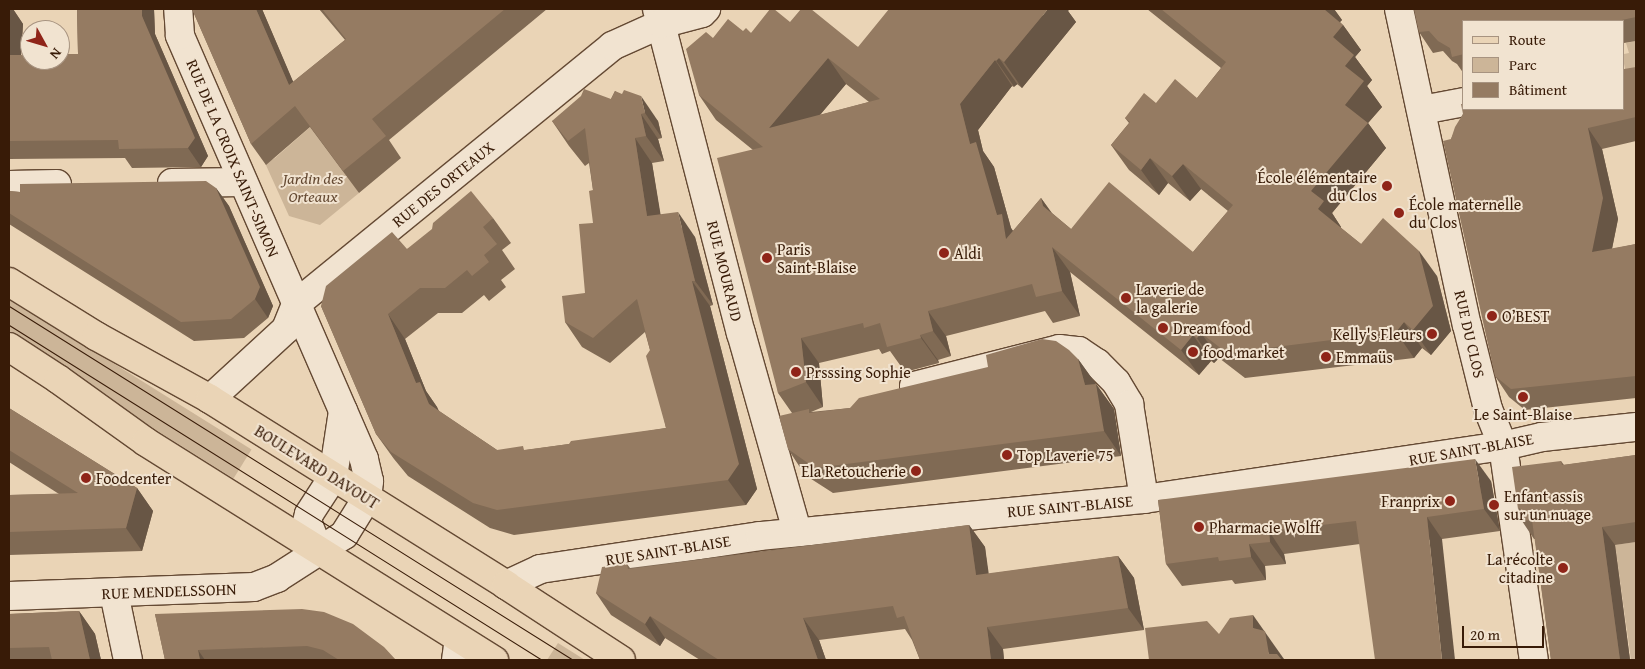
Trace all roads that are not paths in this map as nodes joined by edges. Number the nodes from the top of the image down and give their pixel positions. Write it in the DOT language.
graph roads {
  1 [pos="178,9"];
  2 [pos="706,9"];
  3 [pos="1399,9"];
  4 [pos="659,16"];
  5 [pos="1462,102"];
  6 [pos="1422,110"];
  7 [pos="243,182"];
  8 [pos="148,183"];
  9 [pos="79,184"];
  10 [pos="9,185"];
  11 [pos="9,282"];
  12 [pos="296,304"];
  13 [pos="9,347"];
  14 [pos="888,393"];
  15 [pos="210,399"];
  16 [pos="344,410"];
  17 [pos="1636,427"];
  18 [pos="1503,446"];
  19 [pos="332,477"];
  20 [pos="367,498"];
  21 [pos="1144,499"];
  22 [pos="797,531"];
  23 [pos="319,551"];
  24 [pos="506,585"];
  25 [pos="114,593"];
  26 [pos="9,596"];
  27 [pos="457,650"];
  28 [pos="128,660"];
  29 [pos="494,660"];
  30 [pos="621,660"];
  31 [pos="1534,660"];
  1 -- 7 [label="street, RUE DE LA CROIX SAINT-SIMON"];
  2 -- 4 [label="street, RUE DES ORTEAUX"];
  3 -- 6 [label="street, RUE DU CLOS"];
  4 -- 12 [label="street, RUE DES ORTEAUX"];
  4 -- 22 [label="street, RUE MOURAUD"];
  5 -- 6 [label="street"];
  6 -- 18 [label="street, RUE DU CLOS"];
  7 -- 8 [label="street"];
  7 -- 12 [label="street, RUE DE LA CROIX SAINT-SIMON"];
  9 -- 10 [label="street"];
  11 -- 15 [label="main road, BOULEVARD DAVOUT"];
  12 -- 15 [label="street, RUE DES ORTEAUX"];
  12 -- 16 [label="street, RUE DE LA CROIX SAINT-SIMON"];
  13 -- 23 [label="main road"];
  14 -- 21 [label="street"];
  15 -- 19 [label="main road, BOULEVARD DAVOUT"];
  16 -- 19 [label="street"];
  16 -- 20 [label="street, RUE DE LA CROIX SAINT-SIMON"];
  17 -- 18 [label="street, RUE SAINT-BLAISE"];
  18 -- 21 [label="street, RUE SAINT-BLAISE"];
  18 -- 31 [label="street, RUE DU CLOS"];
  19 -- 20 [label="main road, BOULEVARD DAVOUT"];
  19 -- 23 [label="street"];
  20 -- 23 [label="street, RUE MENDELSSOHN"];
  20 -- 24 [label="main road, BOULEVARD DAVOUT"];
  21 -- 22 [label="street, RUE SAINT-BLAISE"];
  22 -- 24 [label="street, RUE SAINT-BLAISE"];
  23 -- 25 [label="street, RUE MENDELSSOHN"];
  23 -- 27 [label="main road"];
  24 -- 30 [label="main road, BOULEVARD DAVOUT"];
  25 -- 26 [label="street, RUE MENDELSSOHN"];
  25 -- 28 [label="street"];
  27 -- 29 [label="main road"];
}
